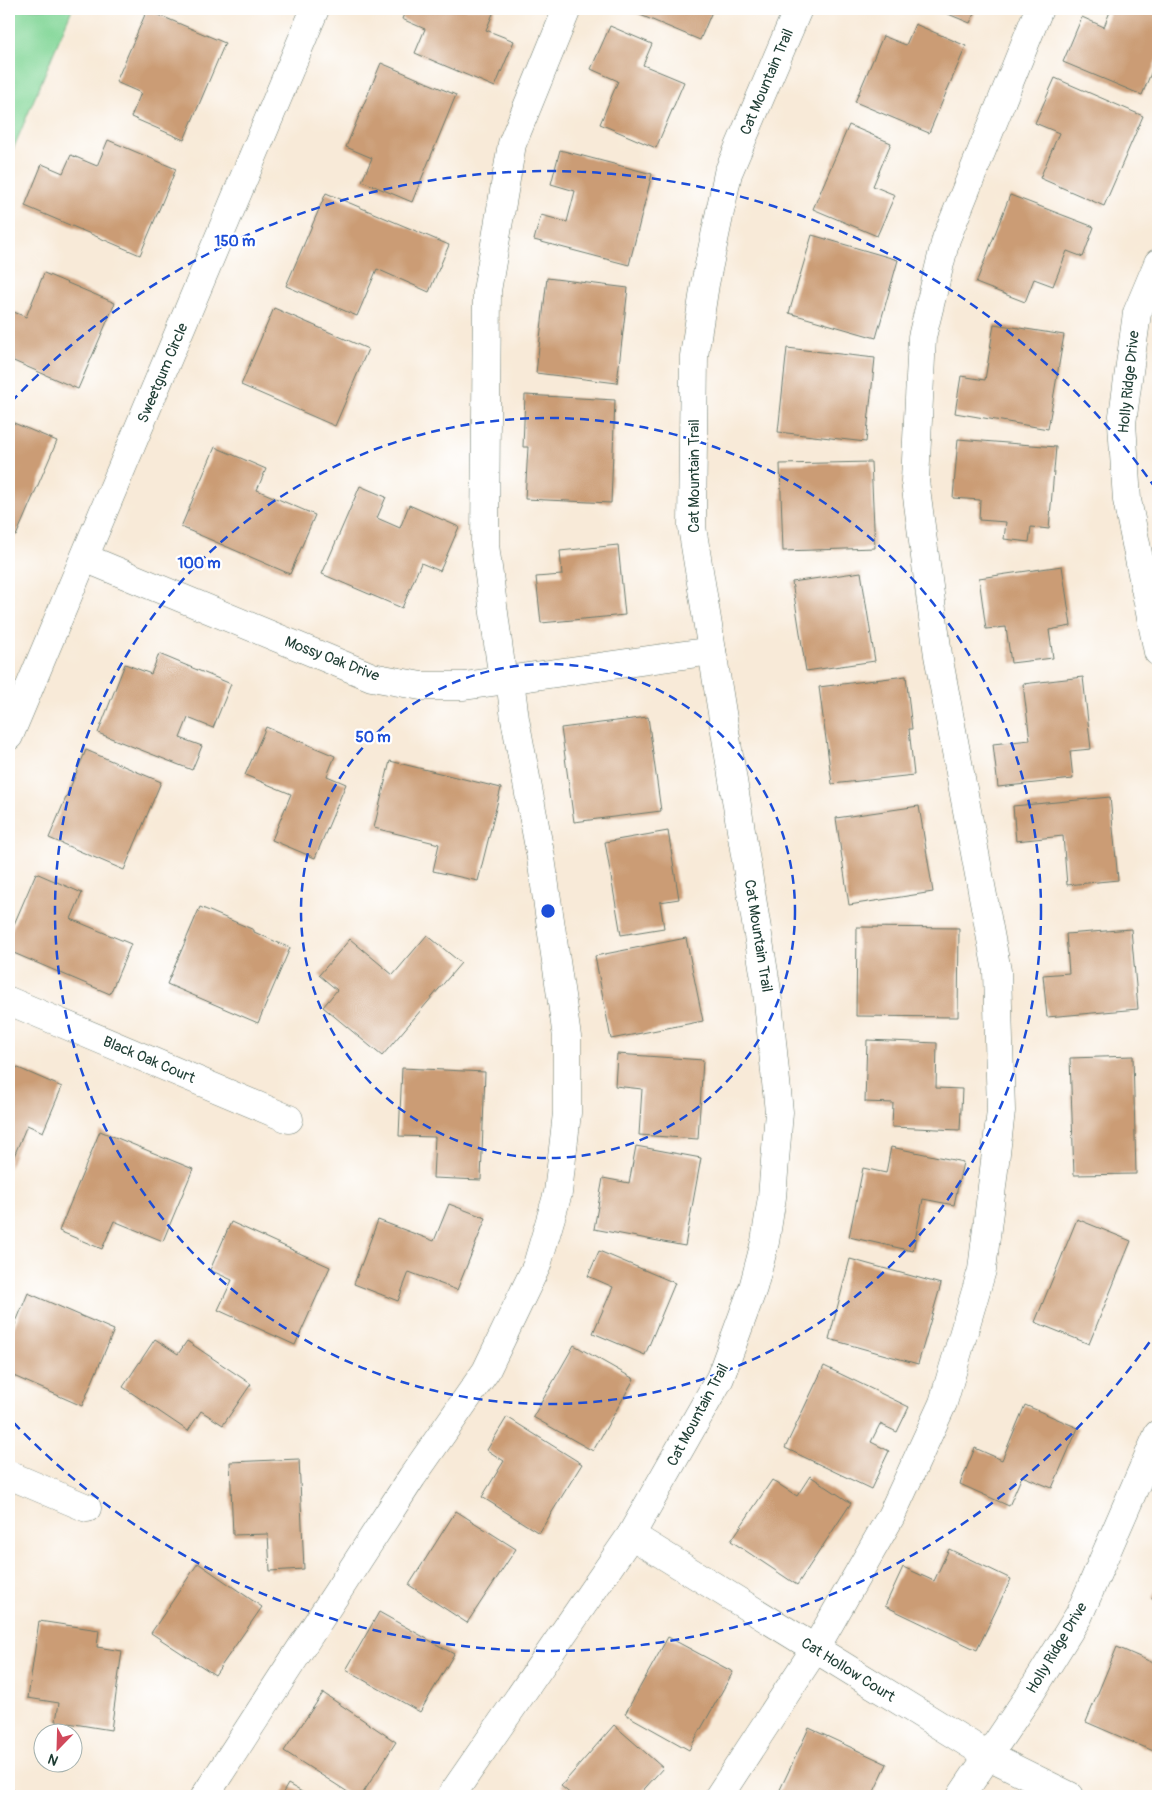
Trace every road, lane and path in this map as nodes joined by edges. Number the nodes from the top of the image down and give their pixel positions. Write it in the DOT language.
graph roads {
  1 [pos="315,9"];
  2 [pos="567,9"];
  3 [pos="798,9"];
  4 [pos="1039,9"];
  5 [pos="1158,263"];
  6 [pos="84,558"];
  7 [pos="1158,650"];
  8 [pos="712,651"];
  9 [pos="507,680"];
  10 [pos="9,736"];
  11 [pos="9,1001"];
  12 [pos="290,1119"];
  13 [pos="1158,1434"];
  14 [pos="9,1475"];
  15 [pos="88,1508"];
  16 [pos="631,1535"];
  17 [pos="815,1649"];
  18 [pos="988,1756"];
  19 [pos="205,1796"];
  20 [pos="451,1796"];
  21 [pos="719,1796"];
  22 [pos="961,1796"];
  23 [pos="1070,1796"];
  1 -- 6 [label="street, Sweetgum Circle"];
  2 -- 9 [label="street"];
  3 -- 8 [label="street, Cat Mountain Trail"];
  4 -- 17 [label="street"];
  5 -- 7 [label="street, Holly Ridge Drive"];
  6 -- 9 [label="street, Mossy Oak Drive"];
  6 -- 10 [label="street, Sweetgum Circle"];
  8 -- 9 [label="street, Mossy Oak Drive"];
  8 -- 16 [label="street, Cat Mountain Trail"];
  9 -- 19 [label="street"];
  11 -- 12 [label="street, Black Oak Court"];
  13 -- 18 [label="street, Holly Ridge Drive"];
  14 -- 15 [label="street"];
  16 -- 17 [label="street, Cat Hollow Court"];
  16 -- 20 [label="street, Cat Mountain Trail"];
  17 -- 18 [label="street, Cat Hollow Court"];
  17 -- 21 [label="street"];
  18 -- 22 [label="street, Holly Ridge Drive"];
  18 -- 23 [label="street, Cat Hollow Court"];
}
